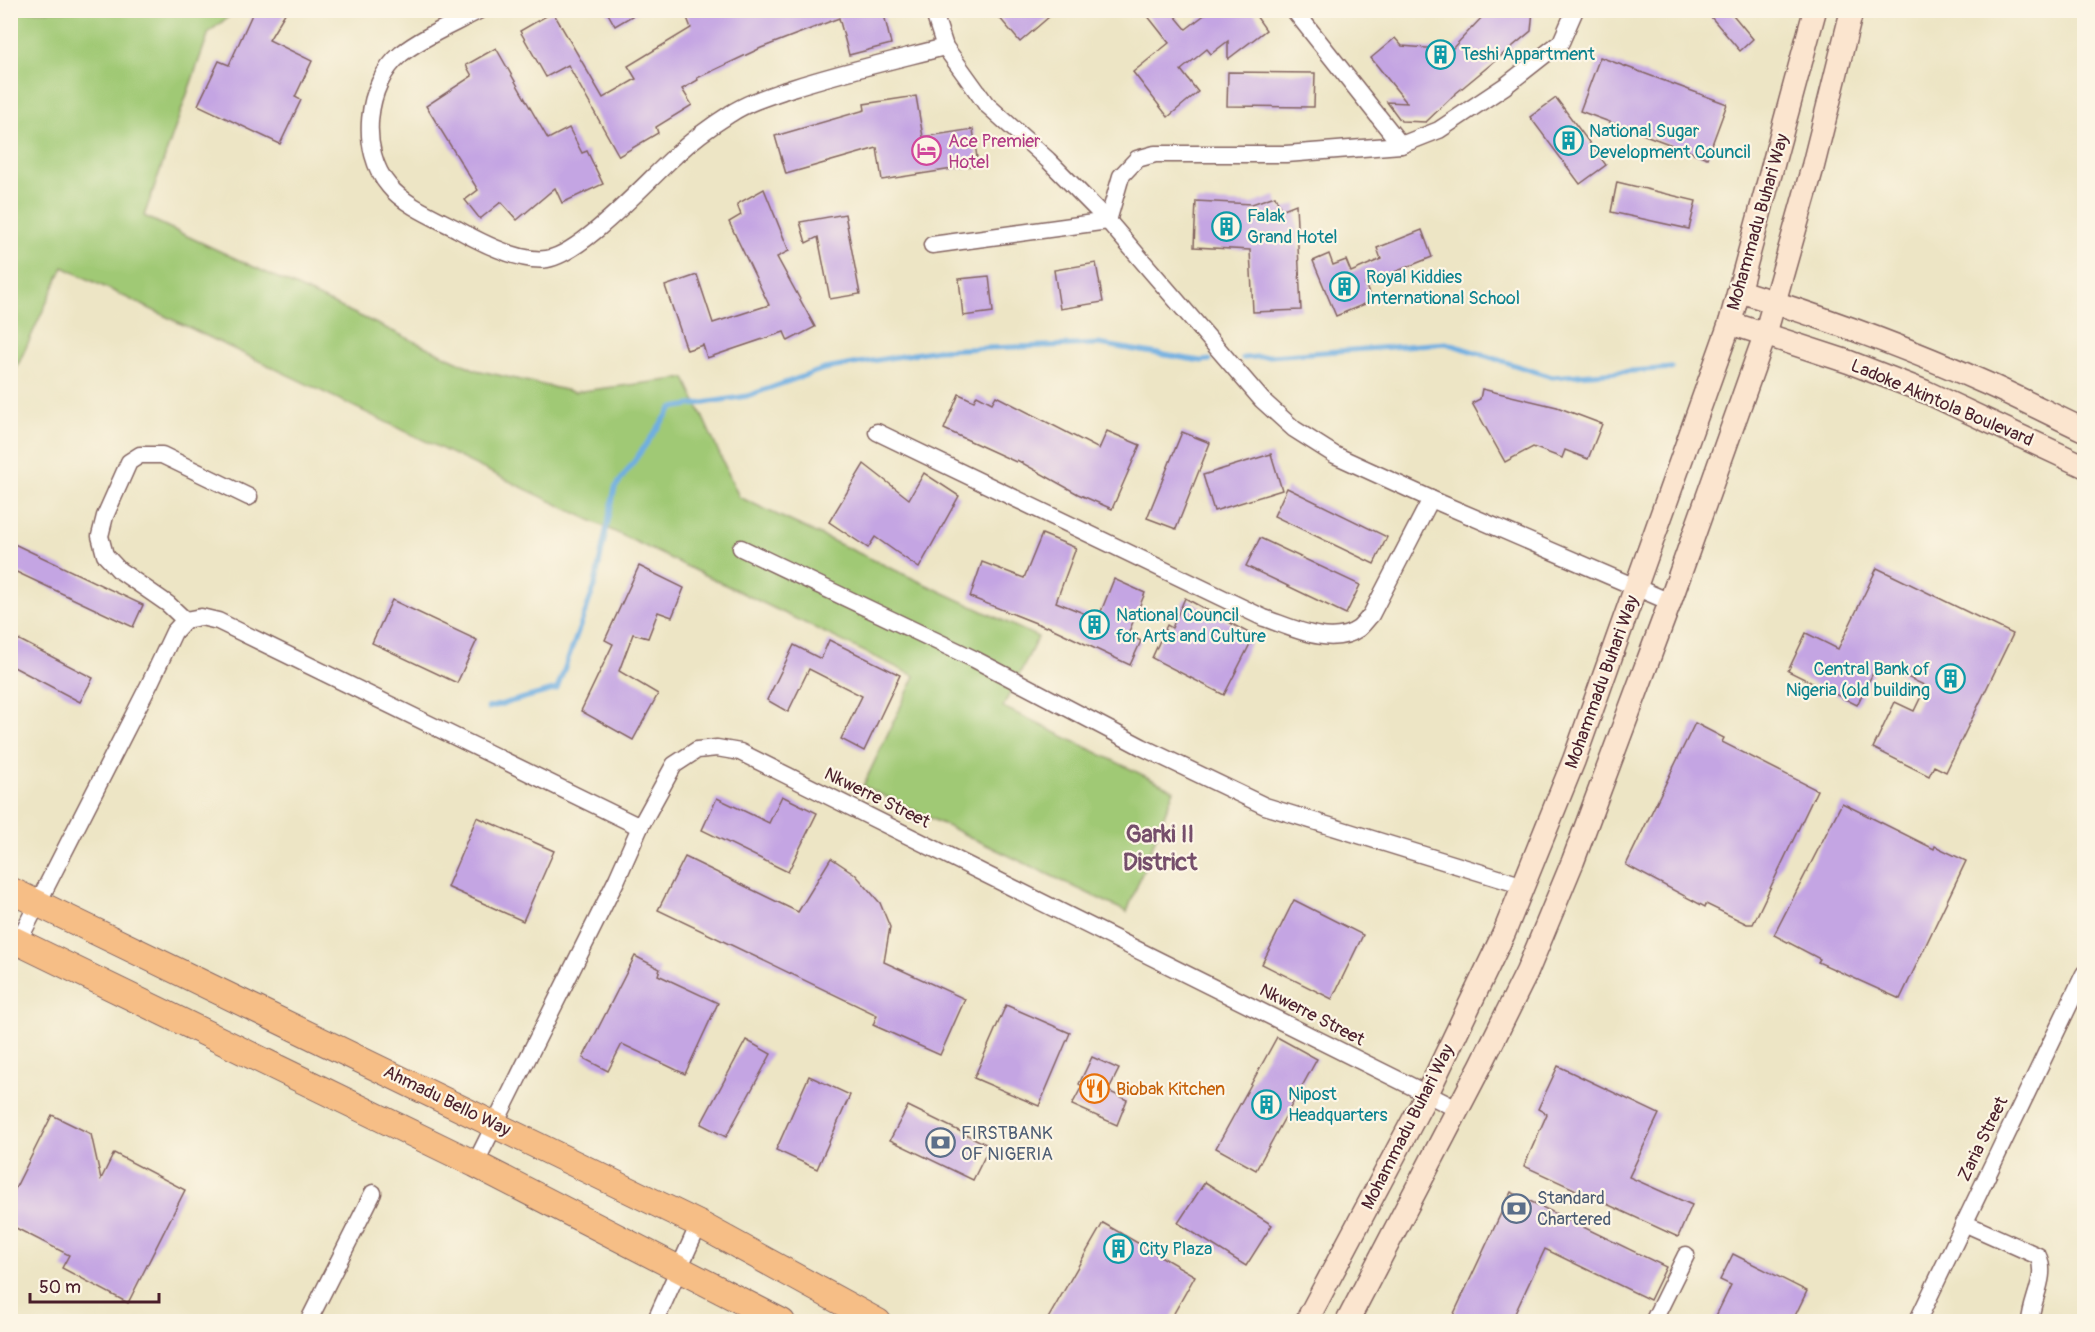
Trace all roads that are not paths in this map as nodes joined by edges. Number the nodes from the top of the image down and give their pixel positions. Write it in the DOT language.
graph roads {
  1 [pos="480,10"];
  2 [pos="933,10"];
  3 [pos="1294,10"];
  4 [pos="1575,10"];
  5 [pos="1815,10"];
  6 [pos="1852,10"];
  7 [pos="945,46"];
  8 [pos="1401,145"];
  9 [pos="1108,221"];
  10 [pos="932,245"];
  11 [pos="1739,291"];
  12 [pos="1775,303"];
  13 [pos="1730,323"];
  14 [pos="1765,335"];
  15 [pos="2085,430"];
  16 [pos="877,432"];
  17 [pos="2085,466"];
  18 [pos="249,497"];
  19 [pos="1431,500"];
  20 [pos="741,548"];
  21 [pos="1636,588"];
  22 [pos="1670,602"];
  23 [pos="185,620"];
  24 [pos="640,827"];
  25 [pos="1524,886"];
  26 [pos="10,890"];
  27 [pos="38,903"];
  28 [pos="14,940"];
  29 [pos="2085,974"];
  30 [pos="1427,1094"];
  31 [pos="1459,1110"];
  32 [pos="494,1123"];
  33 [pos="475,1164"];
  34 [pos="373,1193"];
  35 [pos="1964,1223"];
  36 [pos="699,1224"];
  37 [pos="1686,1255"];
  38 [pos="680,1268"];
  39 [pos="308,1322"];
  40 [pos="656,1322"];
  41 [pos="782,1322"];
  42 [pos="878,1322"];
  43 [pos="1306,1322"];
  44 [pos="1347,1322"];
  45 [pos="1653,1322"];
  46 [pos="1917,1322"];
  47 [pos="2030,1322"];
  1 -- 7 [label="street"];
  2 -- 7 [label="street"];
  3 -- 8 [label="street"];
  4 -- 8 [label="street"];
  5 -- 11 [label="main road, Mohammadu Buhari Way"];
  6 -- 12 [label="main road, Mohammadu Buhari Way"];
  7 -- 9 [label="street"];
  8 -- 9 [label="street"];
  9 -- 10 [label="street"];
  9 -- 19 [label="street"];
  11 -- 12 [label="main road, Ladoke Akintola Boulevard"];
  11 -- 13 [label="main road, Mohammadu Buhari Way"];
  12 -- 14 [label="main road, Mohammadu Buhari Way"];
  12 -- 15 [label="main road, Ladoke Akintola Boulevard"];
  13 -- 14 [label="main road, Ladoke Akintola Boulevard"];
  13 -- 21 [label="main road, Mohammadu Buhari Way"];
  14 -- 17 [label="main road, Ladoke Akintola Boulevard"];
  14 -- 22 [label="main road, Mohammadu Buhari Way"];
  16 -- 19 [label="street"];
  18 -- 23 [label="street"];
  19 -- 21 [label="street"];
  20 -- 25 [label="street"];
  21 -- 22 [label="street"];
  21 -- 25 [label="main road, Mohammadu Buhari Way"];
  22 -- 31 [label="main road, Mohammadu Buhari Way"];
  23 -- 24 [label="street"];
  23 -- 27 [label="street"];
  24 -- 30 [label="street, Nkwerre Street"];
  24 -- 32 [label="street, Nkwerre Street"];
  25 -- 30 [label="main road, Mohammadu Buhari Way"];
  26 -- 27 [label="main road, Ahmadu Bello Way"];
  27 -- 28 [label="street"];
  27 -- 32 [label="main road, Ahmadu Bello Way"];
  28 -- 33 [label="main road"];
  29 -- 35 [label="street, Zaria Street"];
  30 -- 31 [label="street, Nkwerre Street"];
  30 -- 43 [label="main road, Mohammadu Buhari Way"];
  31 -- 44 [label="main road, Mohammadu Buhari Way"];
  32 -- 33 [label="street, Nkwerre Street"];
  32 -- 36 [label="main road, Ahmadu Bello Way"];
  33 -- 38 [label="main road"];
  34 -- 39 [label="street"];
  35 -- 46 [label="street, Zaria Street"];
  35 -- 47 [label="street"];
  36 -- 38 [label="street"];
  36 -- 42 [label="main road, Ahmadu Bello Way"];
  37 -- 45 [label="street"];
  38 -- 40 [label="street"];
  38 -- 41 [label="main road"];
}
